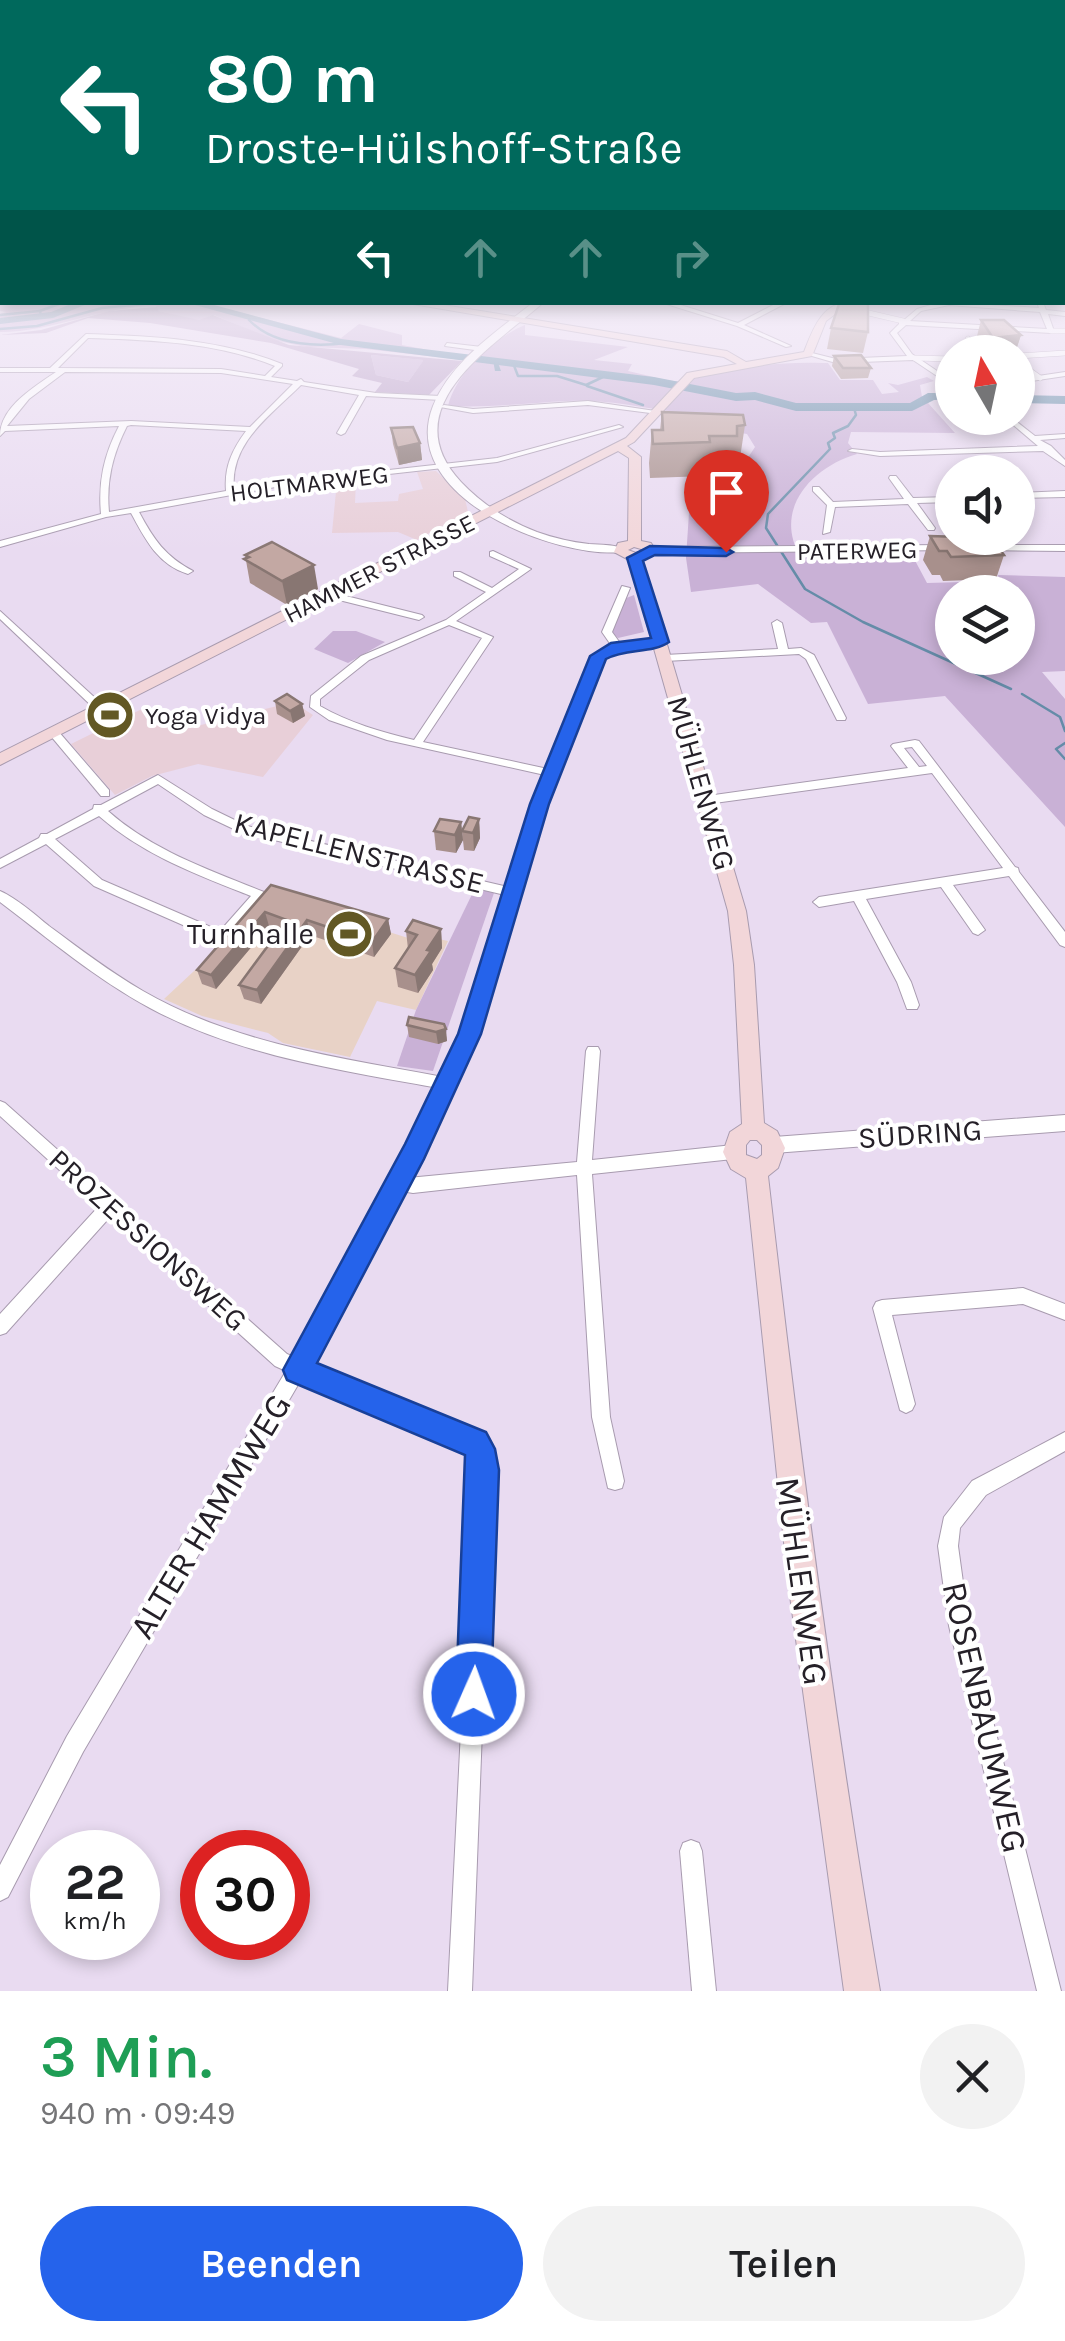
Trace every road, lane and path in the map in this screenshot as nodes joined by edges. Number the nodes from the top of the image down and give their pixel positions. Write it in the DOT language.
graph roads {
  1 [pos="56,366"];
  2 [pos="279,366"];
  3 [pos="465,366"];
  4 [pos="731,366"];
  5 [pos="0,370"];
  6 [pos="52,370"];
  7 [pos="64,370"];
  8 [pos="1035,374"];
  9 [pos="1065,374"];
  10 [pos="268,376"];
  11 [pos="1040,378"];
  12 [pos="1035,379"];
  13 [pos="300,380"];
  14 [pos="364,393"];
  15 [pos="376,394"];
  16 [pos="442,403"];
  17 [pos="429,405"];
  18 [pos="658,412"];
  19 [pos="124,423"];
  20 [pos="618,427"];
  21 [pos="252,429"];
  22 [pos="1,432"];
  23 [pos="341,434"];
  24 [pos="1031,435"];
  25 [pos="1065,436"];
  26 [pos="1035,438"];
  27 [pos="620,446"];
  28 [pos="1048,448"];
  29 [pos="852,451"];
  30 [pos="1065,464"];
  31 [pos="444,468"];
  32 [pos="893,478"];
  33 [pos="816,488"];
  34 [pos="230,493"];
  35 [pos="1065,494"];
  36 [pos="1035,495"];
  37 [pos="935,500"];
  38 [pos="912,501"];
  39 [pos="831,505"];
  40 [pos="134,510"];
  41 [pos="491,511"];
  42 [pos="105,515"];
  43 [pos="931,528"];
  44 [pos="826,532"];
  45 [pos="0,544"];
  46 [pos="1065,548"];
  47 [pos="650,550"];
  48 [pos="630,551"];
  49 [pos="493,554"];
  50 [pos="188,571"];
  51 [pos="457,574"];
  52 [pos="625,588"];
  53 [pos="493,592"];
  54 [pos="326,594"];
  55 [pos="0,614"];
  56 [pos="419,617"];
  57 [pos="449,622"];
  58 [pos="777,623"];
  59 [pos="617,646"];
  60 [pos="663,650"];
  61 [pos="783,650"];
  62 [pos="101,709"];
  63 [pos="840,718"];
  64 [pos="54,732"];
  65 [pos="418,742"];
  66 [pos="0,760"];
  67 [pos="935,769"];
  68 [pos="916,772"];
  69 [pos="551,774"];
  70 [pos="105,794"];
  71 [pos="707,800"];
  72 [pos="98,808"];
  73 [pos="45,838"];
  74 [pos="0,864"];
  75 [pos="1014,871"];
  76 [pos="945,883"];
  77 [pos="512,892"];
  78 [pos="0,895"];
  79 [pos="858,896"];
  80 [pos="819,902"];
  81 [pos="978,930"];
  82 [pos="1065,942"];
  83 [pos="912,1004"];
  84 [pos="593,1051"];
  85 [pos="448,1084"];
  86 [pos="0,1108"];
  87 [pos="1065,1123"];
  88 [pos="754,1155"];
  89 [pos="584,1168"];
  90 [pos="398,1184"];
  91 [pos="110,1206"];
  92 [pos="1063,1306"];
  93 [pos="0,1327"];
  94 [pos="297,1370"];
  95 [pos="906,1404"];
  96 [pos="1065,1441"];
  97 [pos="615,1480"];
  98 [pos="691,1851"];
  99 [pos="0,1889"];
  100 [pos="460,1991"];
  101 [pos="704,1991"];
  102 [pos="862,1991"];
  103 [pos="1049,1991"];
  1 -- 6 [label="street"];
  2 -- 10 [label="street"];
  3 -- 16 [label="street"];
  4 -- 18 [label="main road, HAMMER STRASSE"];
  5 -- 6 [label="street"];
  6 -- 7 [label="street"];
  7 -- 10 [label="street"];
  7 -- 22 [label="street"];
  8 -- 11 [label="street"];
  9 -- 11 [label="street"];
  10 -- 13 [label="street"];
  11 -- 12 [label="street"];
  13 -- 14 [label="street"];
  13 -- 21 [label="street"];
  14 -- 15 [label="street"];
  14 -- 23 [label="street"];
  15 -- 16 [label="street"];
  15 -- 17 [label="street"];
  16 -- 18 [label="street"];
  16 -- 31 [label="street"];
  18 -- 27 [label="main road, HAMMER STRASSE"];
  19 -- 21 [label="street"];
  19 -- 22 [label="street"];
  19 -- 42 [label="street"];
  20 -- 31 [label="street, HOLTMARWEG"];
  21 -- 34 [label="street"];
  24 -- 26 [label="street"];
  25 -- 26 [label="street"];
  26 -- 28 [label="street"];
  27 -- 41 [label="main road, HAMMER STRASSE"];
  27 -- 48 [label="main road, MÜHLENWEG"];
  28 -- 29 [label="street"];
  28 -- 30 [label="street"];
  31 -- 34 [label="street, HOLTMARWEG"];
  31 -- 41 [label="street"];
  32 -- 38 [label="street"];
  33 -- 39 [label="street"];
  34 -- 40 [label="street, HOLTMARWEG"];
  35 -- 36 [label="street"];
  37 -- 38 [label="street"];
  38 -- 39 [label="street"];
  38 -- 43 [label="street"];
  39 -- 44 [label="street"];
  40 -- 42 [label="street, HOLTMARWEG"];
  40 -- 50 [label="street"];
  41 -- 48 [label="street"];
  41 -- 54 [label="main road, HAMMER STRASSE"];
  42 -- 45 [label="street, HOLTMARWEG"];
  46 -- 47 [label="street, PATERWEG"];
  47 -- 48 [label="main road"];
  48 -- 60 [label="main road, MÜHLENWEG"];
  49 -- 53 [label="street"];
  51 -- 53 [label="street"];
  52 -- 59 [label="street"];
  53 -- 57 [label="street"];
  54 -- 56 [label="street"];
  54 -- 62 [label="main road, HAMMER STRASSE"];
  55 -- 62 [label="street"];
  57 -- 65 [label="street"];
  57 -- 65 [label="street"];
  58 -- 61 [label="street"];
  59 -- 60 [label="street"];
  59 -- 69 [label="street, ALTER HAMMWEG"];
  60 -- 61 [label="street"];
  60 -- 71 [label="main road, MÜHLENWEG"];
  61 -- 63 [label="street"];
  62 -- 64 [label="main road, HAMMER STRASSE"];
  64 -- 66 [label="main road, HAMMER STRASSE"];
  64 -- 70 [label="street"];
  65 -- 69 [label="street"];
  67 -- 68 [label="street"];
  67 -- 68 [label="street"];
  67 -- 75 [label="street"];
  68 -- 71 [label="street"];
  69 -- 77 [label="street, ALTER HAMMWEG"];
  71 -- 88 [label="main road, MÜHLENWEG"];
  72 -- 73 [label="street"];
  72 -- 73 [label="street"];
  72 -- 77 [label="street, KAPELLENSTRASSE"];
  73 -- 74 [label="street"];
  75 -- 76 [label="street"];
  75 -- 82 [label="street"];
  76 -- 79 [label="street"];
  76 -- 81 [label="street"];
  77 -- 85 [label="street, ALTER HAMMWEG"];
  78 -- 85 [label="street"];
  79 -- 80 [label="street"];
  79 -- 83 [label="street"];
  84 -- 89 [label="street"];
  85 -- 90 [label="street, ALTER HAMMWEG"];
  86 -- 91 [label="street, PROZESSIONSWEG"];
  87 -- 88 [label="street, SÜDRING"];
  88 -- 89 [label="street"];
  88 -- 102 [label="main road, MÜHLENWEG"];
  89 -- 90 [label="street"];
  89 -- 97 [label="street"];
  90 -- 94 [label="street, ALTER HAMMWEG"];
  91 -- 93 [label="street"];
  91 -- 94 [label="street, PROZESSIONSWEG"];
  92 -- 95 [label="street"];
  94 -- 99 [label="street, ALTER HAMMWEG"];
  94 -- 100 [label="street, PROZESSIONSWEG"];
  96 -- 103 [label="street, ROSENBAUMWEG"];
  98 -- 101 [label="street"];
}
